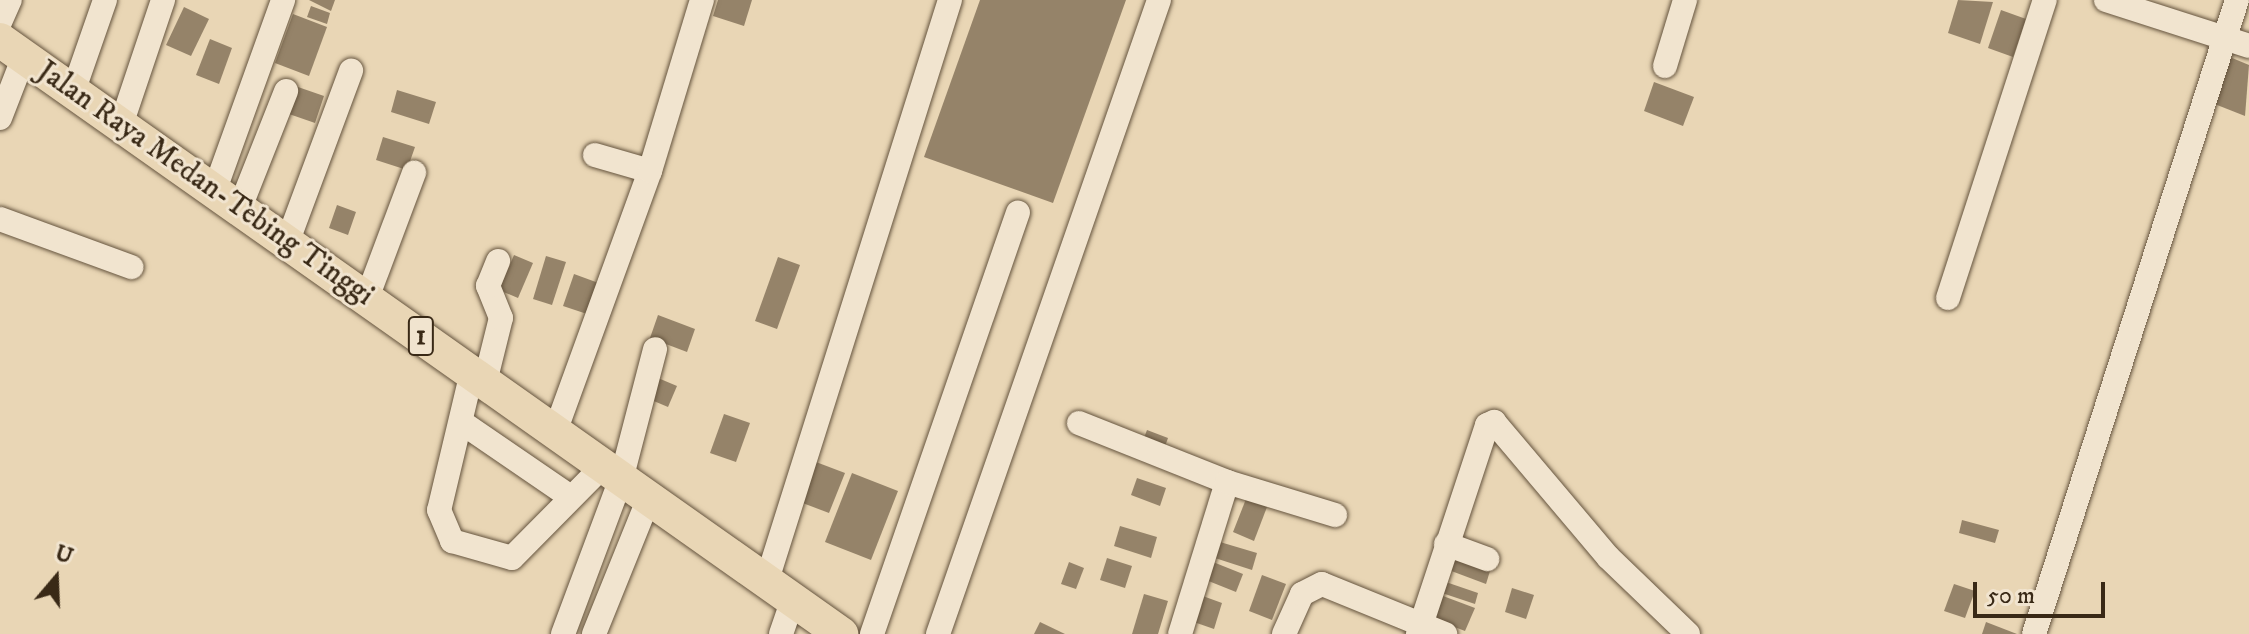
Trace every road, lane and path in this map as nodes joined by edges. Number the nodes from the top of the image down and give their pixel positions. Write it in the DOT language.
graph roads {
  1 [pos="10,0"];
  2 [pos="105,0"];
  3 [pos="163,0"];
  4 [pos="283,0"];
  5 [pos="702,0"];
  6 [pos="950,0"];
  7 [pos="1159,0"];
  8 [pos="1685,0"];
  9 [pos="2045,0"];
  10 [pos="2237,0"];
  11 [pos="2121,2"];
  12 [pos="0,22"];
  13 [pos="2225,38"];
  14 [pos="2249,46"];
  15 [pos="12,48"];
  16 [pos="1665,66"];
  17 [pos="351,71"];
  18 [pos="286,91"];
  19 [pos="73,92"];
  20 [pos="0,118"];
  21 [pos="121,125"];
  22 [pos="595,155"];
  23 [pos="650,171"];
  24 [pos="414,173"];
  25 [pos="226,201"];
  26 [pos="1018,213"];
  27 [pos="0,219"];
  28 [pos="287,243"];
  29 [pos="498,261"];
  30 [pos="131,267"];
  31 [pos="367,298"];
  32 [pos="1948,298"];
  33 [pos="655,349"];
  34 [pos="478,377"];
  35 [pos="461,422"];
  36 [pos="1079,423"];
  37 [pos="555,432"];
  38 [pos="613,471"];
  39 [pos="1227,482"];
  40 [pos="569,496"];
  41 [pos="649,498"];
  42 [pos="1335,515"];
  43 [pos="1446,544"];
  44 [pos="1487,559"];
  45 [pos="780,590"];
  46 [pos="1419,629"];
  47 [pos="563,634"];
  48 [pos="594,634"];
  49 [pos="781,634"];
  50 [pos="841,634"];
  51 [pos="872,634"];
  52 [pos="938,634"];
  53 [pos="1180,634"];
  54 [pos="1284,634"];
  55 [pos="1445,634"];
  56 [pos="1688,634"];
  57 [pos="2034,634"];
  1 -- 12 [label="street"];
  2 -- 19 [label="street"];
  3 -- 21 [label="street"];
  4 -- 25 [label="street"];
  5 -- 23 [label="street"];
  6 -- 45 [label="street"];
  7 -- 52 [label="street"];
  8 -- 16 [label="street"];
  9 -- 32 [label="street"];
  10 -- 13 [label="street"];
  11 -- 13 [label="street"];
  13 -- 14 [label="street"];
  13 -- 57 [label="street"];
  15 -- 19 [label="highway, Jalan Raya Medan-Tebing Tinggi / 1"];
  15 -- 20 [label="street"];
  17 -- 28 [label="street"];
  18 -- 25 [label="street"];
  19 -- 21 [label="highway, Jalan Raya Medan-Tebing Tinggi / 1"];
  21 -- 25 [label="highway, Jalan Raya Medan-Tebing Tinggi / 1"];
  22 -- 23 [label="street"];
  23 -- 37 [label="street"];
  24 -- 31 [label="street"];
  25 -- 28 [label="highway, Jalan Raya Medan-Tebing Tinggi / 1"];
  26 -- 51 [label="street"];
  27 -- 30 [label="street"];
  28 -- 31 [label="highway, Jalan Raya Medan-Tebing Tinggi / 1"];
  29 -- 34 [label="street"];
  31 -- 34 [label="highway, Jalan Raya Medan-Tebing Tinggi / 1"];
  33 -- 38 [label="street"];
  34 -- 35 [label="street"];
  34 -- 37 [label="highway, Jalan Raya Medan-Tebing Tinggi / 1"];
  35 -- 40 [label="street"];
  35 -- 40 [label="street"];
  36 -- 39 [label="street"];
  37 -- 38 [label="highway, Jalan Raya Medan-Tebing Tinggi / 1"];
  38 -- 40 [label="street"];
  38 -- 41 [label="highway, Jalan Raya Medan-Tebing Tinggi / 1"];
  38 -- 47 [label="street"];
  39 -- 42 [label="street"];
  39 -- 53 [label="street"];
  41 -- 45 [label="highway, Jalan Raya Medan-Tebing Tinggi / 1"];
  41 -- 48 [label="street"];
  43 -- 44 [label="street"];
  43 -- 46 [label="street"];
  43 -- 56 [label="street"];
  45 -- 49 [label="street"];
  45 -- 50 [label="highway, Jalan Raya Medan-Tebing Tinggi / 1"];
  46 -- 54 [label="street"];
  46 -- 55 [label="street"];
}
